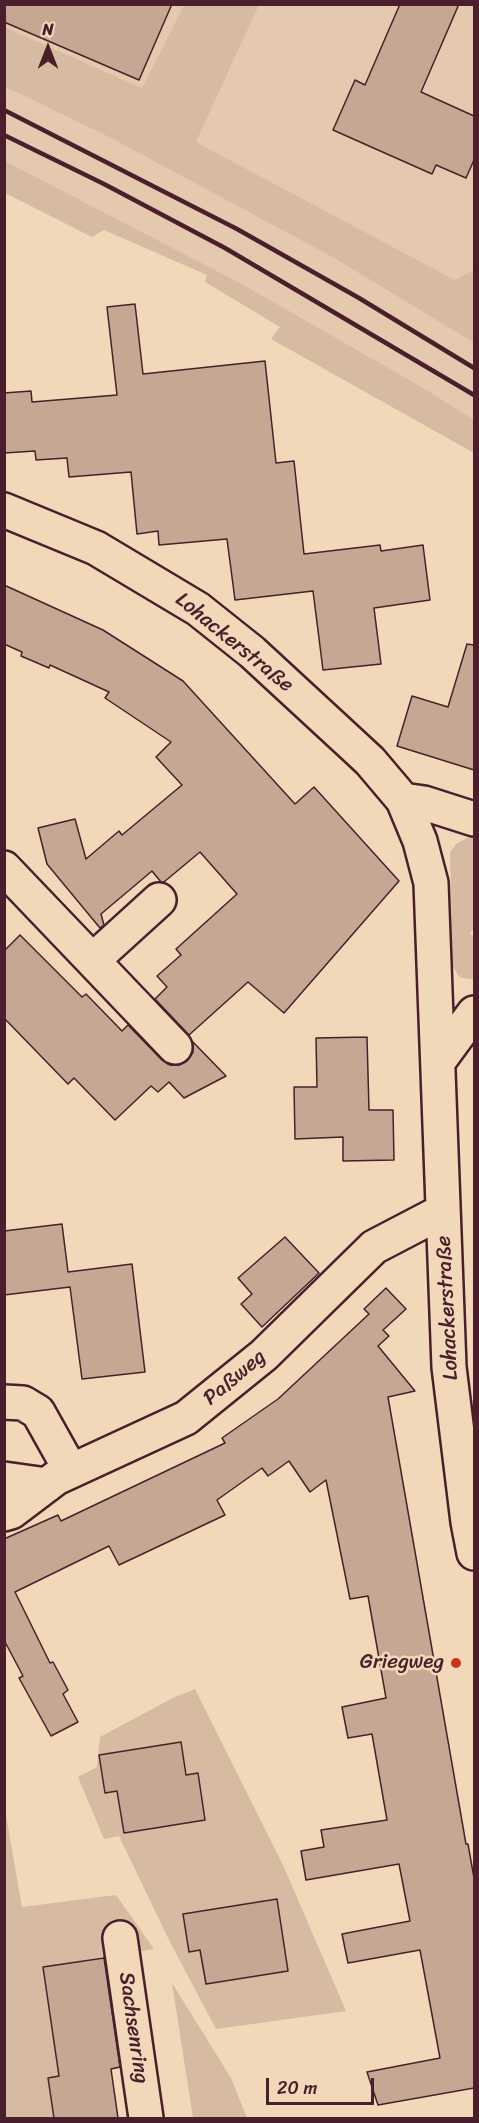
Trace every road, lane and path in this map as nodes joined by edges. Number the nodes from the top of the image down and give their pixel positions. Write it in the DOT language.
graph roads {
  1 [pos="4,510"];
  2 [pos="403,800"];
  3 [pos="474,819"];
  4 [pos="4,868"];
  5 [pos="159,900"];
  6 [pos="93,960"];
  7 [pos="474,1013"];
  8 [pos="175,1047"];
  9 [pos="438,1062"];
  10 [pos="443,1211"];
  11 [pos="4,1402"];
  12 [pos="59,1478"];
  13 [pos="4,1479"];
  14 [pos="4,1515"];
  15 [pos="474,1553"];
  16 [pos="120,1938"];
  17 [pos="146,2118"];
  1 -- 2 [label="street, Lohackerstraße"];
  2 -- 3 [label="street"];
  2 -- 9 [label="street, Lohackerstraße"];
  4 -- 6 [label="street"];
  5 -- 6 [label="street"];
  6 -- 8 [label="street"];
  7 -- 9 [label="street"];
  9 -- 10 [label="street, Lohackerstraße"];
  10 -- 12 [label="street, Paßweg"];
  10 -- 15 [label="street, Lohackerstraße"];
  11 -- 12 [label="street"];
  12 -- 13 [label="street"];
  12 -- 14 [label="street, Paßweg"];
  16 -- 17 [label="street, Sachsenring"];
}
